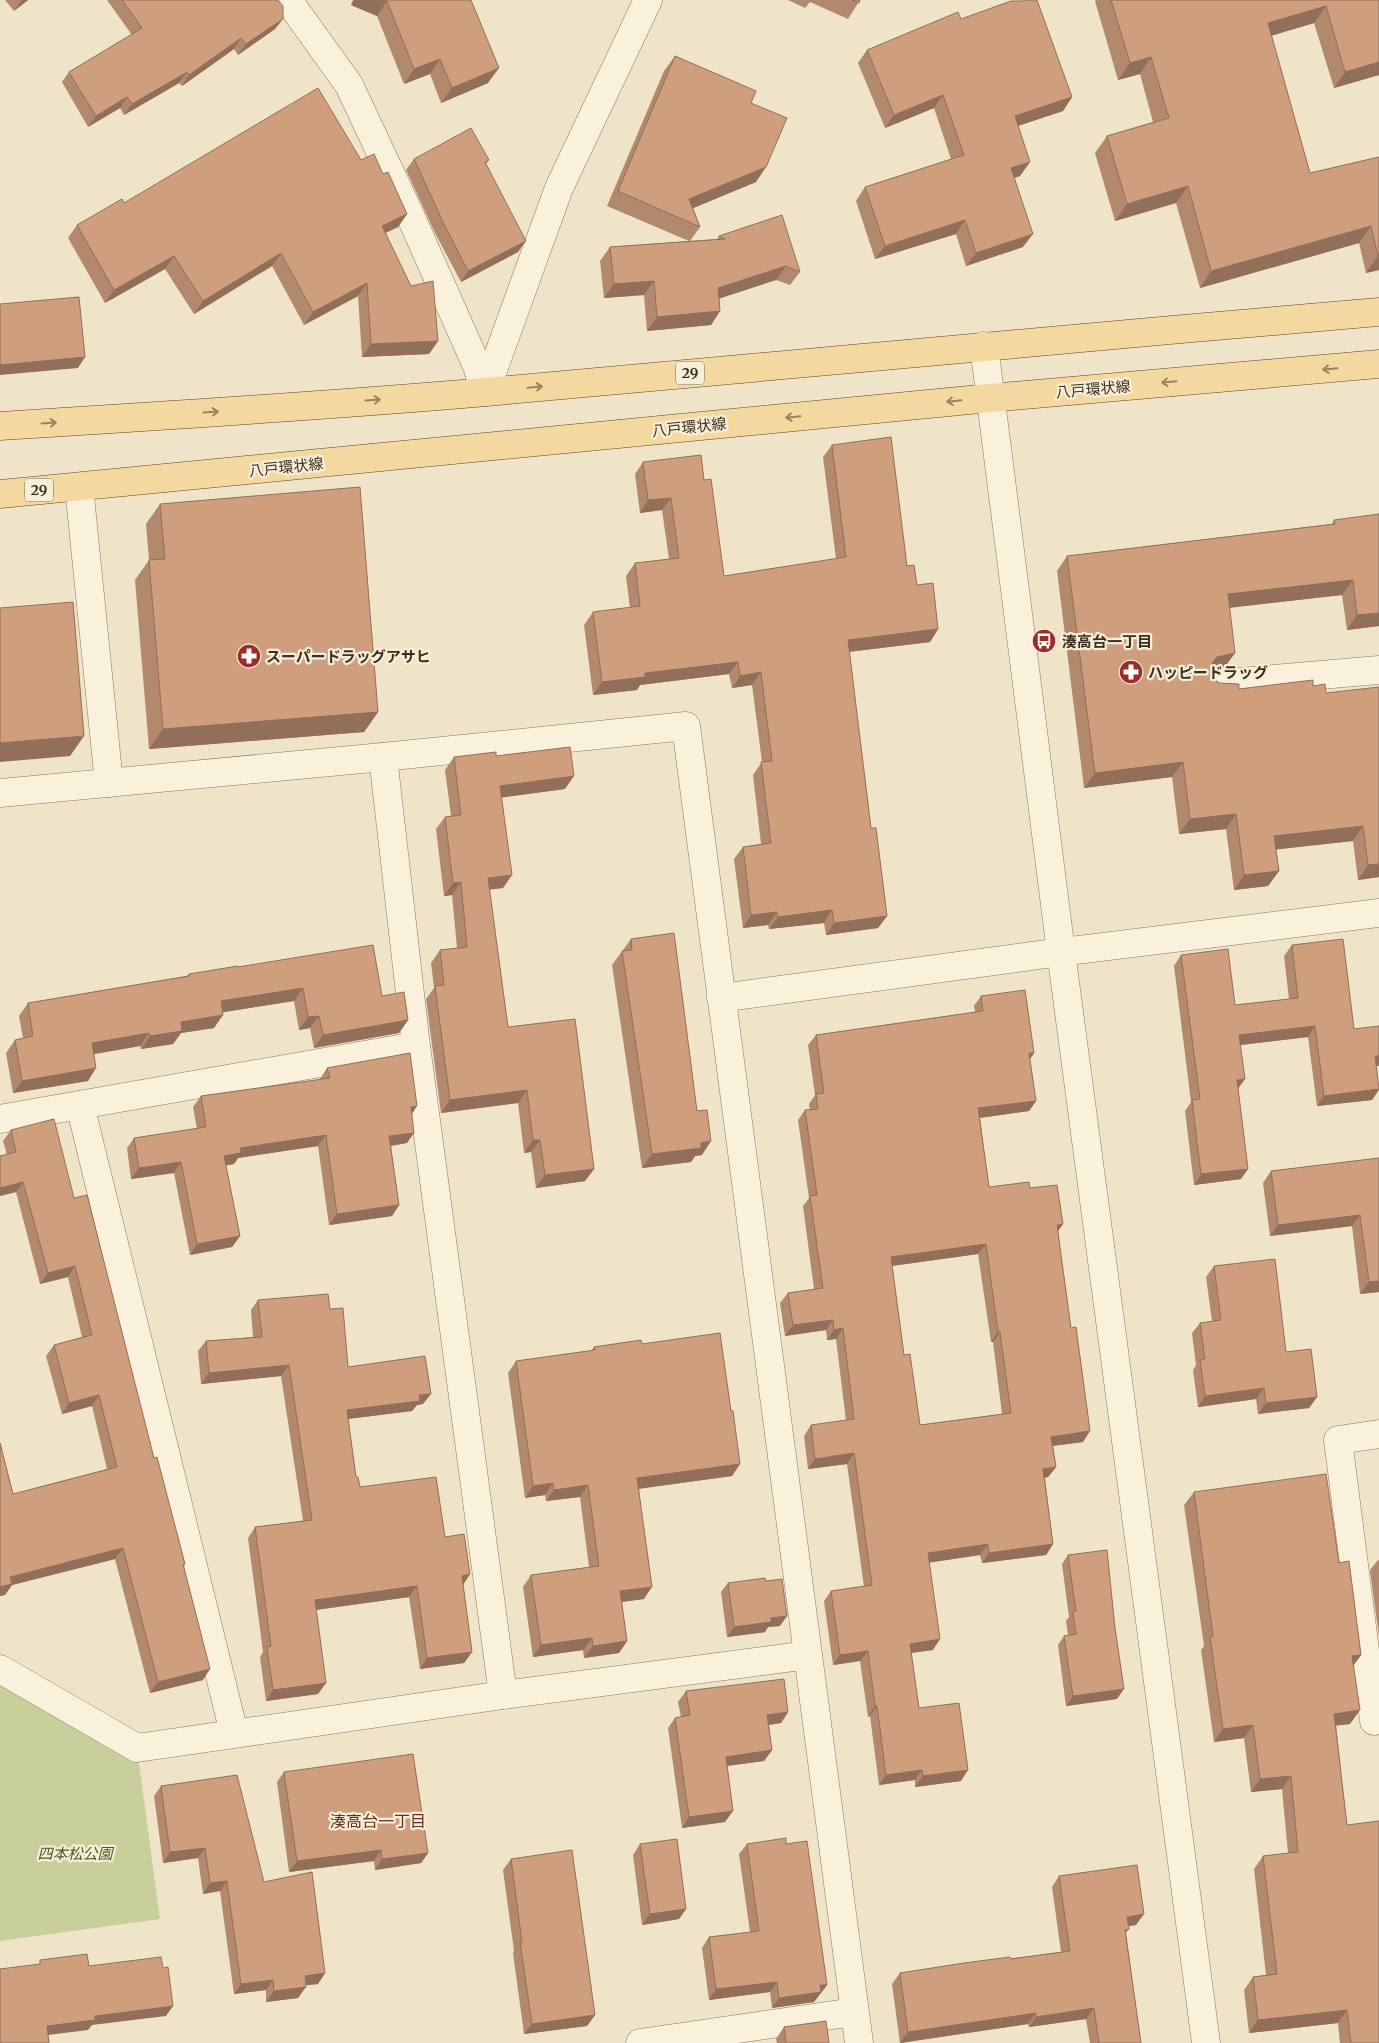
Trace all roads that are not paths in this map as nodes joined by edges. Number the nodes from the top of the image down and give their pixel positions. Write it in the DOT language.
graph roads {
  1 [pos="288,0"];
  2 [pos="648,0"];
  3 [pos="1379,312"];
  4 [pos="984,346"];
  5 [pos="1379,364"];
  6 [pos="485,392"];
  7 [pos="990,398"];
  8 [pos="0,426"];
  9 [pos="79,487"];
  10 [pos="0,494"];
  11 [pos="1379,670"];
  12 [pos="1216,684"];
  13 [pos="383,757"];
  14 [pos="109,783"];
  15 [pos="0,793"];
  16 [pos="1379,912"];
  17 [pos="1061,952"];
  18 [pos="722,998"];
  19 [pos="416,1046"];
  20 [pos="80,1105"];
  21 [pos="0,1119"];
  22 [pos="1379,1434"];
  23 [pos="808,1655"];
  24 [pos="0,1669"];
  25 [pos="503,1695"];
  26 [pos="1374,1721"];
  27 [pos="234,1733"];
  28 [pos="854,2012"];
  29 [pos="640,2043"];
  30 [pos="859,2043"];
  31 [pos="1206,2043"];
  1 -- 6 [label="street"];
  2 -- 6 [label="street"];
  3 -- 4 [label="main road, 29"];
  6 -- 4 [label="main road, 29, one-way"];
  4 -- 7 [label="street"];
  5 -- 7 [label="main road, 八戸環状線 / 29, one-way"];
  8 -- 6 [label="main road, 29, one-way"];
  7 -- 9 [label="main road, 八戸環状線 / 29, one-way"];
  7 -- 17 [label="street"];
  9 -- 10 [label="main road, 八戸環状線 / 29"];
  9 -- 14 [label="street"];
  11 -- 12 [label="street"];
  13 -- 14 [label="street"];
  13 -- 18 [label="street"];
  13 -- 19 [label="street"];
  14 -- 15 [label="street"];
  16 -- 17 [label="street"];
  17 -- 18 [label="street"];
  17 -- 31 [label="street"];
  18 -- 23 [label="street"];
  19 -- 20 [label="street"];
  19 -- 25 [label="street"];
  20 -- 21 [label="street"];
  20 -- 27 [label="street"];
  22 -- 26 [label="street"];
  23 -- 25 [label="street"];
  23 -- 28 [label="street"];
  24 -- 27 [label="street"];
  25 -- 27 [label="street"];
  28 -- 29 [label="street"];
  28 -- 30 [label="street"];
}
